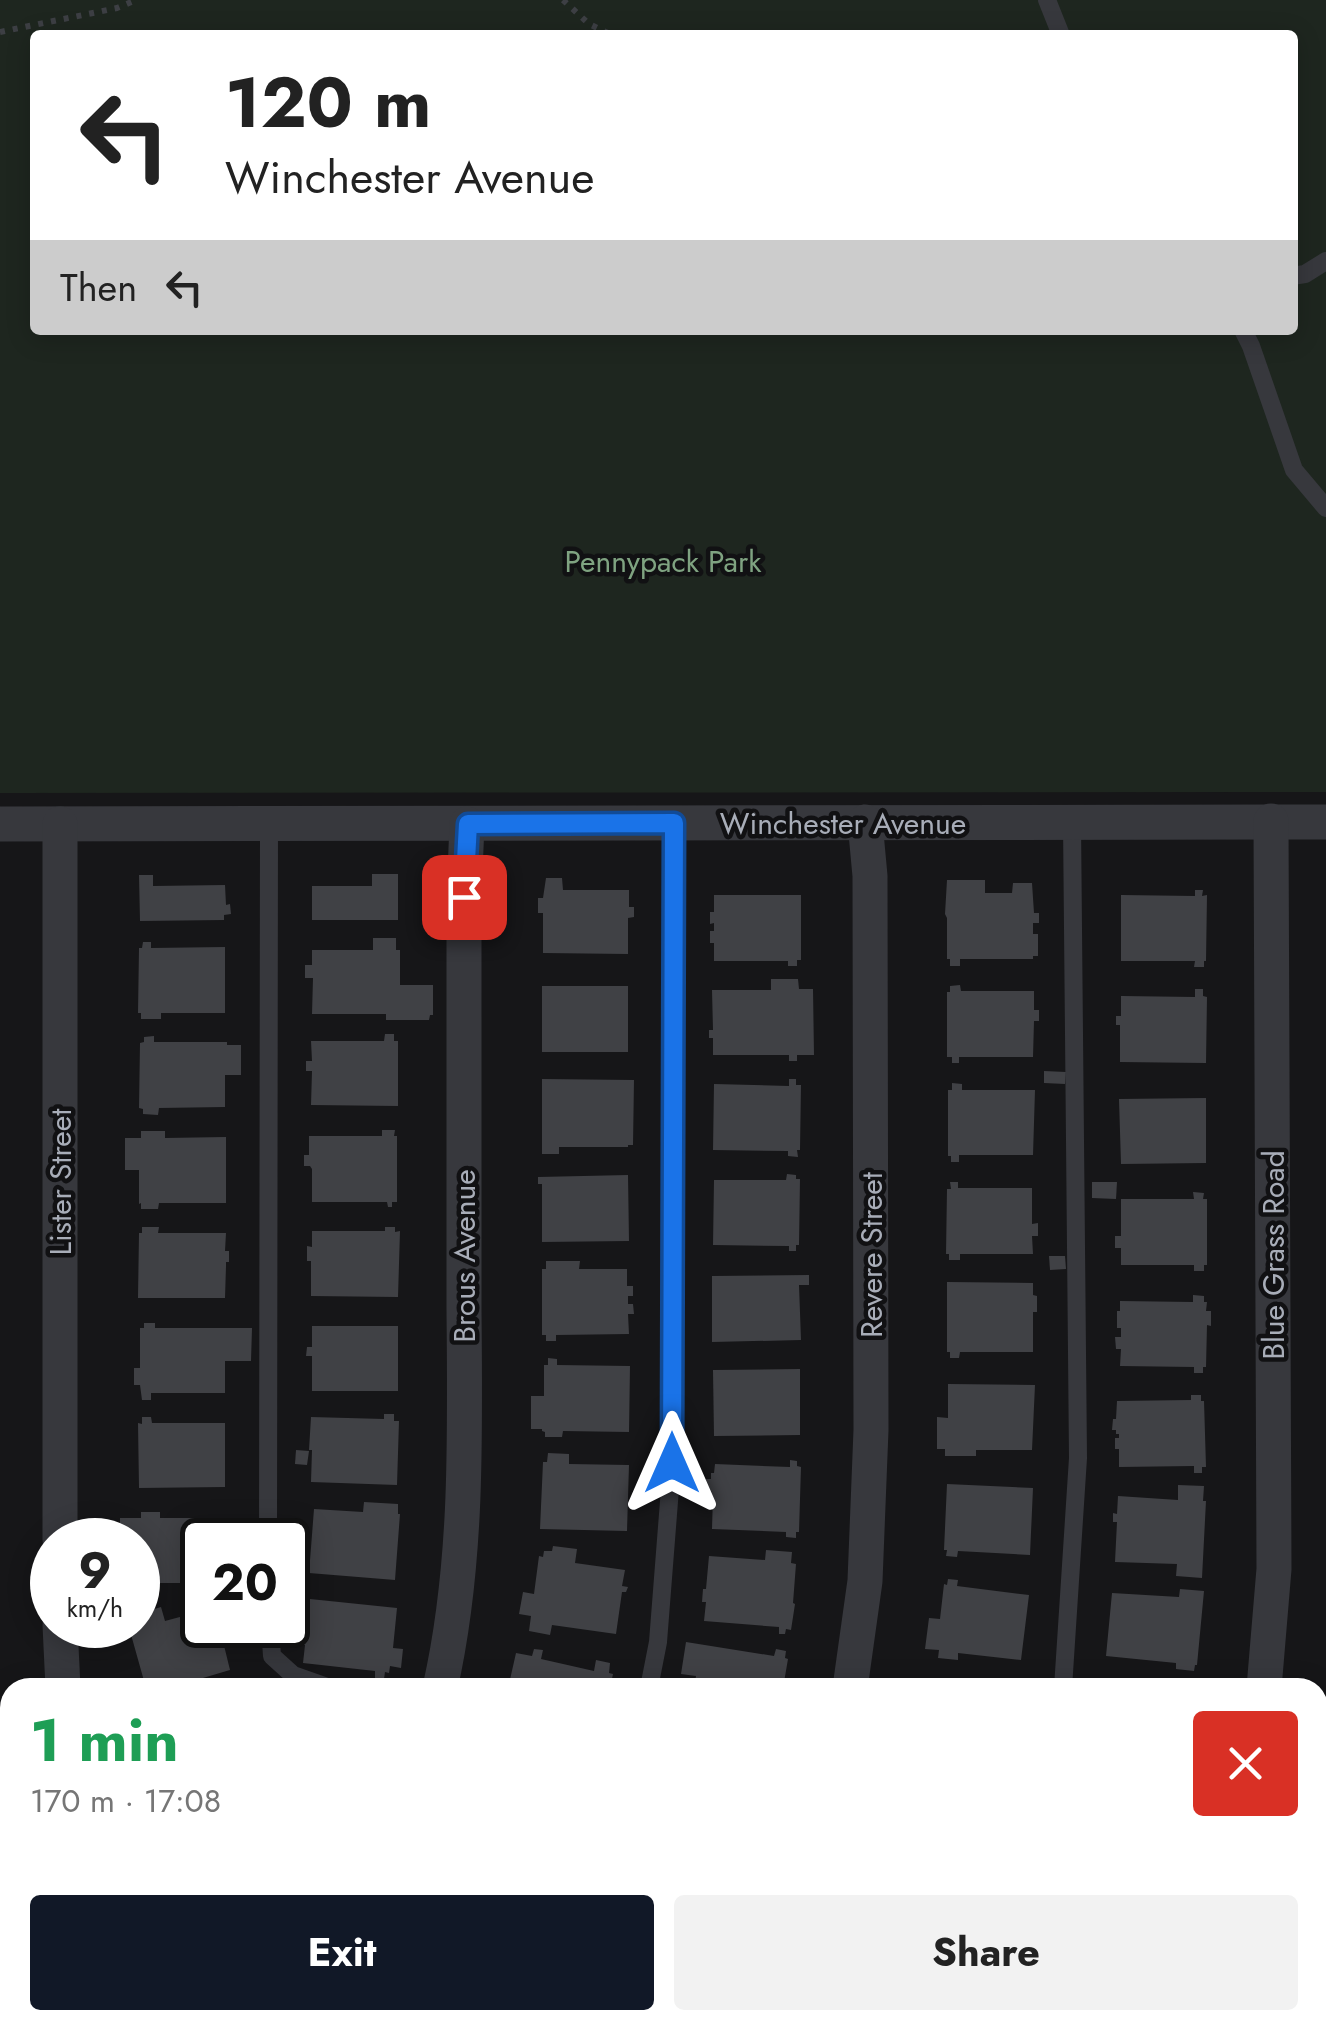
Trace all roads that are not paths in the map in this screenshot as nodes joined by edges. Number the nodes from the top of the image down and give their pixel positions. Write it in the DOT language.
graph roads {
  1 [pos="1047,0"];
  2 [pos="1059,30"];
  3 [pos="1326,261"];
  4 [pos="1298,275"];
  5 [pos="1245,335"];
  6 [pos="1326,508"];
  7 [pos="1272,821"];
  8 [pos="866,822"];
  9 [pos="1072,822"];
  10 [pos="1326,822"];
  11 [pos="674,823"];
  12 [pos="0,824"];
  13 [pos="60,824"];
  14 [pos="269,824"];
  15 [pos="468,824"];
  16 [pos="60,1518"];
  17 [pos="268,1518"];
  18 [pos="61,1648"];
  19 [pos="271,1648"];
  20 [pos="63,1678"];
  21 [pos="302,1678"];
  22 [pos="442,1678"];
  23 [pos="651,1678"];
  24 [pos="851,1678"];
  25 [pos="1064,1678"];
  26 [pos="1265,1678"];
  1 -- 2 [label="lane"];
  3 -- 4 [label="lane"];
  5 -- 6 [label="lane"];
  7 -- 9 [label="street, Winchester Avenue"];
  7 -- 10 [label="street, Winchester Avenue"];
  7 -- 26 [label="street, Blue Grass Road"];
  8 -- 9 [label="street, Winchester Avenue"];
  8 -- 11 [label="street, Winchester Avenue"];
  8 -- 24 [label="street, Revere Street"];
  9 -- 25 [label="lane"];
  11 -- 15 [label="street, Winchester Avenue"];
  11 -- 23 [label="lane"];
  12 -- 13 [label="street, Winchester Avenue"];
  13 -- 14 [label="street, Winchester Avenue"];
  13 -- 16 [label="street, Lister Street"];
  14 -- 15 [label="street, Winchester Avenue"];
  14 -- 17 [label="lane"];
  15 -- 22 [label="street, Brous Avenue"];
  18 -- 20 [label="street"];
  19 -- 21 [label="lane"];
}
